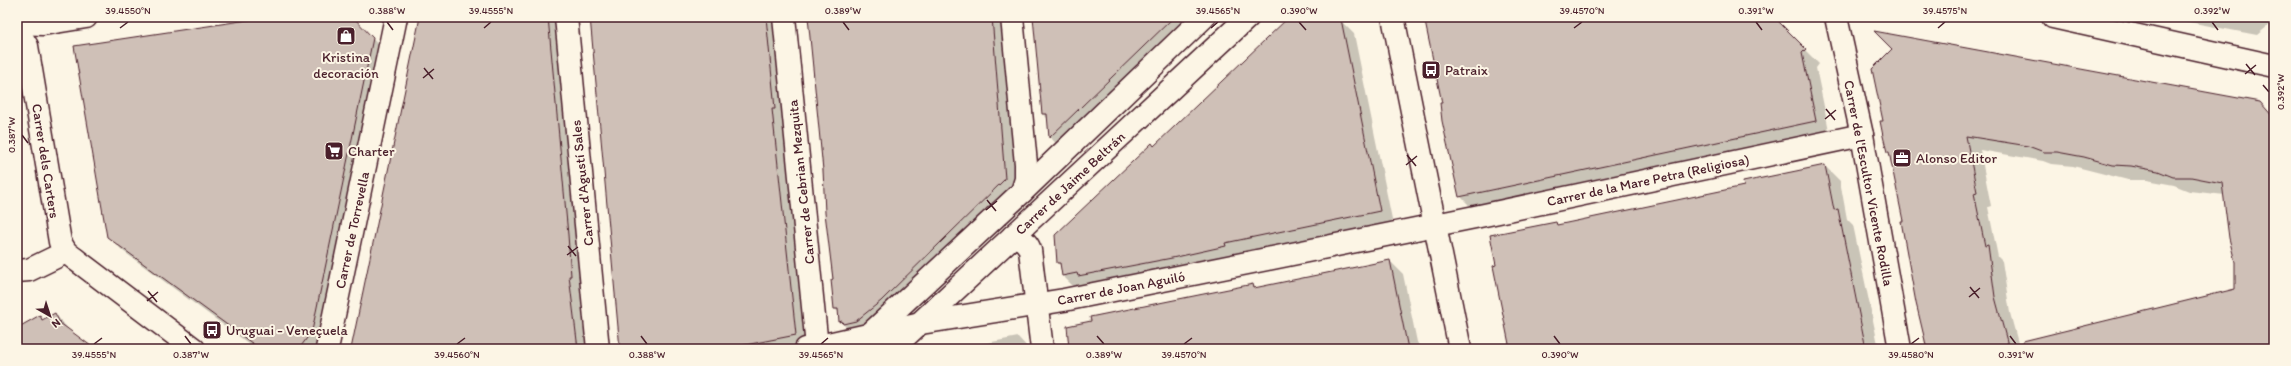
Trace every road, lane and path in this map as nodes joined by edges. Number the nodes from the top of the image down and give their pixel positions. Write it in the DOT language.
graph roads {
  1 [pos="86,17"];
  2 [pos="396,17"];
  3 [pos="566,17"];
  4 [pos="784,17"];
  5 [pos="1012,17"];
  6 [pos="1204,17"];
  7 [pos="1248,17"];
  8 [pos="1393,17"];
  9 [pos="1836,17"];
  10 [pos="2053,17"];
  11 [pos="43,20"];
  12 [pos="17,23"];
  13 [pos="17,29"];
  14 [pos="29,58"];
  15 [pos="2274,66"];
  16 [pos="1862,135"];
  17 [pos="1022,192"];
  18 [pos="1435,224"];
  19 [pos="1013,236"];
  20 [pos="70,256"];
  21 [pos="21,272"];
  22 [pos="1037,304"];
  23 [pos="921,323"];
  24 [pos="863,341"];
  25 [pos="811,348"];
  26 [pos="194,349"];
  27 [pos="327,349"];
  28 [pos="598,349"];
  29 [pos="892,349"];
  30 [pos="1042,349"];
  31 [pos="1460,349"];
  32 [pos="1900,349"];
  1 -- 11 [label="street"];
  2 -- 27 [label="street, Carrer de Torrevella"];
  3 -- 28 [label="street, Carrer d'Agustí Sales"];
  4 -- 25 [label="street, Carrer de Cebrian Mezquita"];
  5 -- 17 [label="street"];
  6 -- 17 [label="street, Carrer de Jaime Beltrán"];
  7 -- 19 [label="street, Carrer de Jaime Beltrán"];
  8 -- 18 [label="street"];
  9 -- 16 [label="street, Carrer de l'Escultor Vicente Rodilla"];
  10 -- 15 [label="street"];
  11 -- 12 [label="street"];
  11 -- 14 [label="street, Carrer dels Carters"];
  13 -- 14 [label="street, Carrer dels Carters"];
  14 -- 20 [label="street, Carrer dels Carters"];
  16 -- 18 [label="street, Carrer de la Mare Petra (Religiosa)"];
  16 -- 32 [label="street, Carrer de l'Escultor Vicente Rodilla"];
  17 -- 24 [label="street, Carrer de Jaime Beltrán"];
  18 -- 22 [label="street, Carrer de Joan Aguiló"];
  18 -- 31 [label="street"];
  19 -- 22 [label="street"];
  19 -- 23 [label="street, Carrer de Jaime Beltrán"];
  20 -- 21 [label="street"];
  20 -- 26 [label="street"];
  22 -- 23 [label="street, Carrer de Joan Aguiló"];
  22 -- 30 [label="street"];
  23 -- 24 [label="street, Carrer de Joan Aguiló"];
  23 -- 29 [label="street, Carrer de Jaime Beltrán"];
  24 -- 25 [label="street, Carrer de Joan Aguiló"];
}
